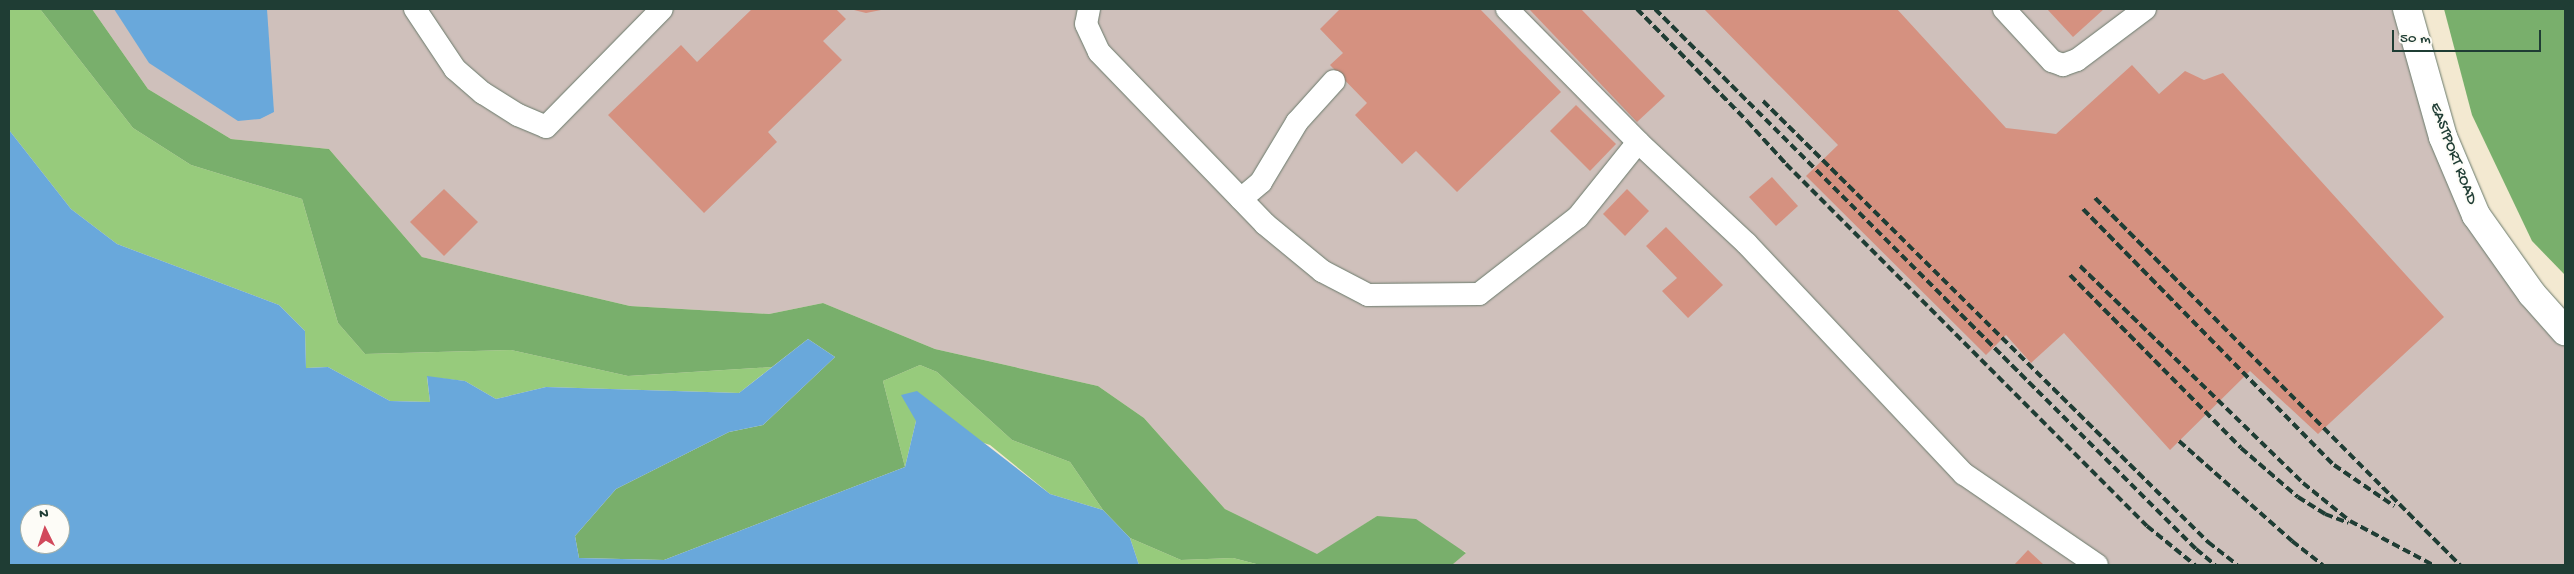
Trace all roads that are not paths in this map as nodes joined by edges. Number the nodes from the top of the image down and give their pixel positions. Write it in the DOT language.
graph roads {
  1 [pos="415,9"];
  2 [pos="662,9"];
  3 [pos="1089,9"];
  4 [pos="1507,9"];
  5 [pos="2004,9"];
  6 [pos="2144,9"];
  7 [pos="2407,9"];
  8 [pos="1334,81"];
  9 [pos="1638,142"];
  10 [pos="1241,199"];
  11 [pos="2565,331"];
  12 [pos="2097,565"];
  1 -- 2 [label="lane"];
  3 -- 10 [label="lane"];
  4 -- 9 [label="lane"];
  5 -- 6 [label="lane"];
  7 -- 11 [label="main road, EASTPORT ROAD"];
  8 -- 10 [label="lane"];
  9 -- 10 [label="lane"];
  9 -- 12 [label="lane"];
}
